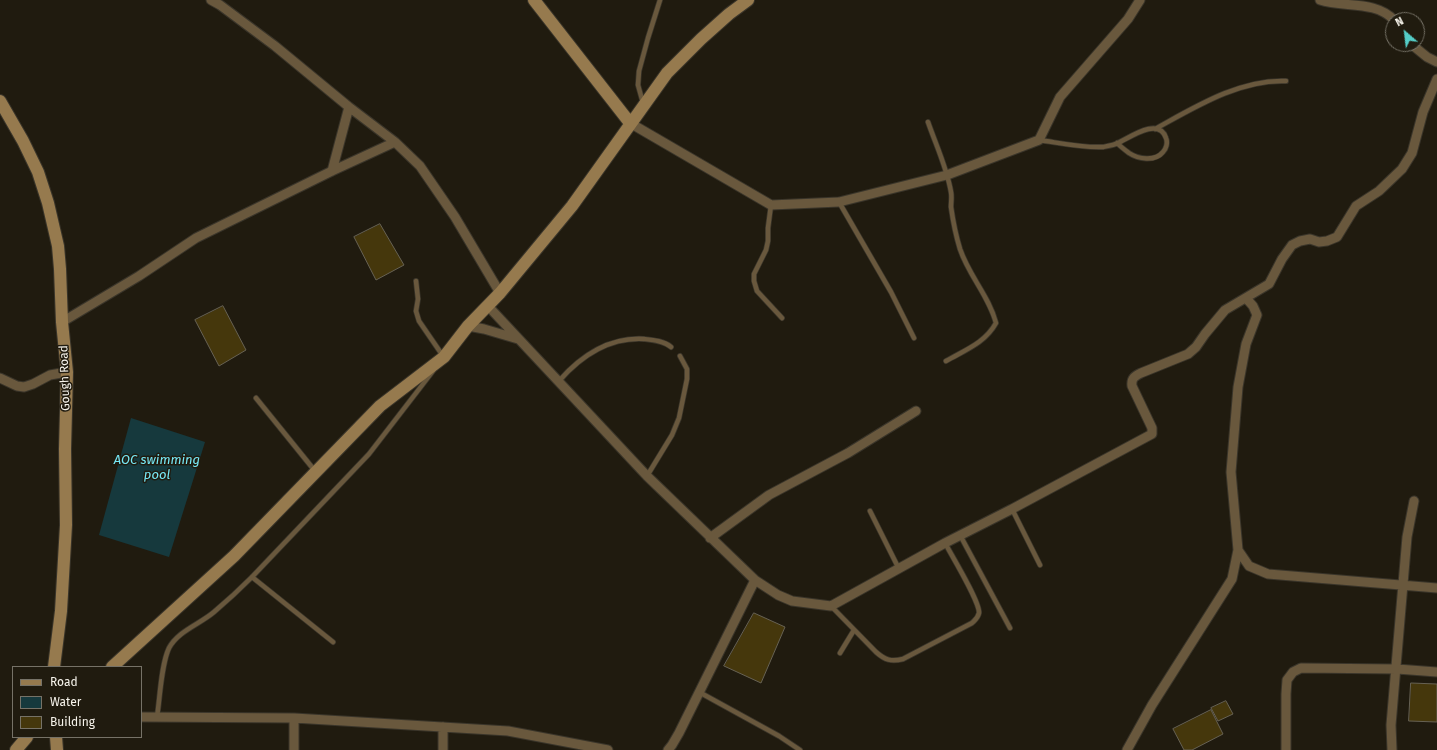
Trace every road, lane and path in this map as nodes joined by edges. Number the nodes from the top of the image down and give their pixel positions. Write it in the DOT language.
graph roads {
  1 [pos="211,0"];
  2 [pos="534,0"];
  3 [pos="660,0"];
  4 [pos="748,0"];
  5 [pos="1140,0"];
  6 [pos="1320,0"];
  7 [pos="736,4"];
  8 [pos="1385,13"];
  9 [pos="1421,52"];
  10 [pos="1437,62"];
  11 [pos="1437,80"];
  12 [pos="1286,81"];
  13 [pos="0,101"];
  14 [pos="644,105"];
  15 [pos="349,106"];
  16 [pos="928,122"];
  17 [pos="630,123"];
  18 [pos="1156,129"];
  19 [pos="1039,140"];
  20 [pos="395,142"];
  21 [pos="1117,143"];
  22 [pos="332,171"];
  23 [pos="947,175"];
  24 [pos="839,202"];
  25 [pos="771,205"];
  26 [pos="416,282"];
  27 [pos="500,292"];
  28 [pos="1246,298"];
  29 [pos="488,306"];
  30 [pos="782,318"];
  31 [pos="62,322"];
  32 [pos="468,326"];
  33 [pos="914,338"];
  34 [pos="520,340"];
  35 [pos="670,347"];
  36 [pos="680,356"];
  37 [pos="444,357"];
  38 [pos="946,361"];
  39 [pos="67,372"];
  40 [pos="0,378"];
  41 [pos="559,381"];
  42 [pos="256,398"];
  43 [pos="916,411"];
  44 [pos="315,473"];
  45 [pos="647,476"];
  46 [pos="1414,501"];
  47 [pos="1012,509"];
  48 [pos="870,511"];
  49 [pos="960,535"];
  50 [pos="710,538"];
  51 [pos="945,543"];
  52 [pos="1238,550"];
  53 [pos="1040,565"];
  54 [pos="899,569"];
  55 [pos="252,577"];
  56 [pos="755,580"];
  57 [pos="1404,586"];
  58 [pos="1437,588"];
  59 [pos="831,606"];
  60 [pos="1010,628"];
  61 [pos="854,630"];
  62 [pos="333,642"];
  63 [pos="840,653"];
  64 [pos="54,666"];
  65 [pos="113,666"];
  66 [pos="1397,669"];
  67 [pos="1437,672"];
  68 [pos="699,692"];
  69 [pos="142,717"];
  70 [pos="157,717"];
  71 [pos="294,718"];
  72 [pos="444,727"];
  73 [pos="26,738"];
  74 [pos="56,738"];
  75 [pos="593,749"];
  76 [pos="16,750"];
  77 [pos="57,750"];
  78 [pos="294,750"];
  79 [pos="443,750"];
  80 [pos="608,750"];
  81 [pos="668,750"];
  82 [pos="800,750"];
  83 [pos="1127,750"];
  84 [pos="1286,750"];
  85 [pos="1392,750"];
  1 -- 15 [label="street"];
  2 -- 17 [label="street"];
  3 -- 14 [label="lane"];
  4 -- 7 [label="street"];
  5 -- 19 [label="street"];
  6 -- 8 [label="street"];
  7 -- 14 [label="street"];
  9 -- 10 [label="street"];
  11 -- 28 [label="street"];
  12 -- 18 [label="lane"];
  13 -- 31 [label="street, Gough Road"];
  14 -- 17 [label="street"];
  15 -- 20 [label="street"];
  15 -- 22 [label="street"];
  16 -- 23 [label="lane"];
  17 -- 25 [label="street"];
  17 -- 27 [label="street"];
  18 -- 21 [label="lane"];
  18 -- 21 [label="lane"];
  19 -- 21 [label="lane"];
  19 -- 23 [label="street"];
  20 -- 22 [label="street"];
  20 -- 27 [label="street"];
  22 -- 31 [label="street"];
  23 -- 24 [label="street"];
  23 -- 38 [label="lane"];
  24 -- 25 [label="street"];
  24 -- 33 [label="lane"];
  25 -- 30 [label="lane"];
  26 -- 37 [label="lane"];
  27 -- 29 [label="street"];
  28 -- 47 [label="street"];
  28 -- 52 [label="street"];
  29 -- 32 [label="street"];
  29 -- 34 [label="street"];
  31 -- 39 [label="street, Gough Road"];
  32 -- 34 [label="street"];
  32 -- 37 [label="street"];
  34 -- 41 [label="street"];
  35 -- 41 [label="lane"];
  36 -- 45 [label="lane"];
  37 -- 44 [label="street"];
  37 -- 55 [label="lane"];
  39 -- 40 [label="street"];
  39 -- 64 [label="street, Gough Road"];
  41 -- 45 [label="street"];
  42 -- 44 [label="lane"];
  43 -- 50 [label="street"];
  44 -- 65 [label="street"];
  45 -- 50 [label="street"];
  46 -- 57 [label="street"];
  47 -- 49 [label="street"];
  47 -- 53 [label="lane"];
  48 -- 54 [label="lane"];
  49 -- 51 [label="street"];
  49 -- 60 [label="lane"];
  50 -- 56 [label="street"];
  51 -- 54 [label="street"];
  51 -- 61 [label="lane"];
  52 -- 57 [label="street"];
  52 -- 83 [label="street"];
  54 -- 59 [label="street"];
  55 -- 62 [label="lane"];
  55 -- 70 [label="lane"];
  56 -- 59 [label="street"];
  56 -- 68 [label="street"];
  57 -- 58 [label="street"];
  57 -- 66 [label="street"];
  59 -- 61 [label="lane"];
  61 -- 63 [label="lane"];
  66 -- 67 [label="street"];
  66 -- 84 [label="street"];
  66 -- 85 [label="street"];
  68 -- 81 [label="street"];
  68 -- 82 [label="lane"];
  69 -- 70 [label="street"];
  70 -- 71 [label="street"];
  71 -- 72 [label="street"];
  71 -- 78 [label="street"];
  72 -- 75 [label="street"];
  72 -- 79 [label="street"];
  73 -- 76 [label="street"];
  74 -- 77 [label="street"];
  75 -- 80 [label="street"];
}
